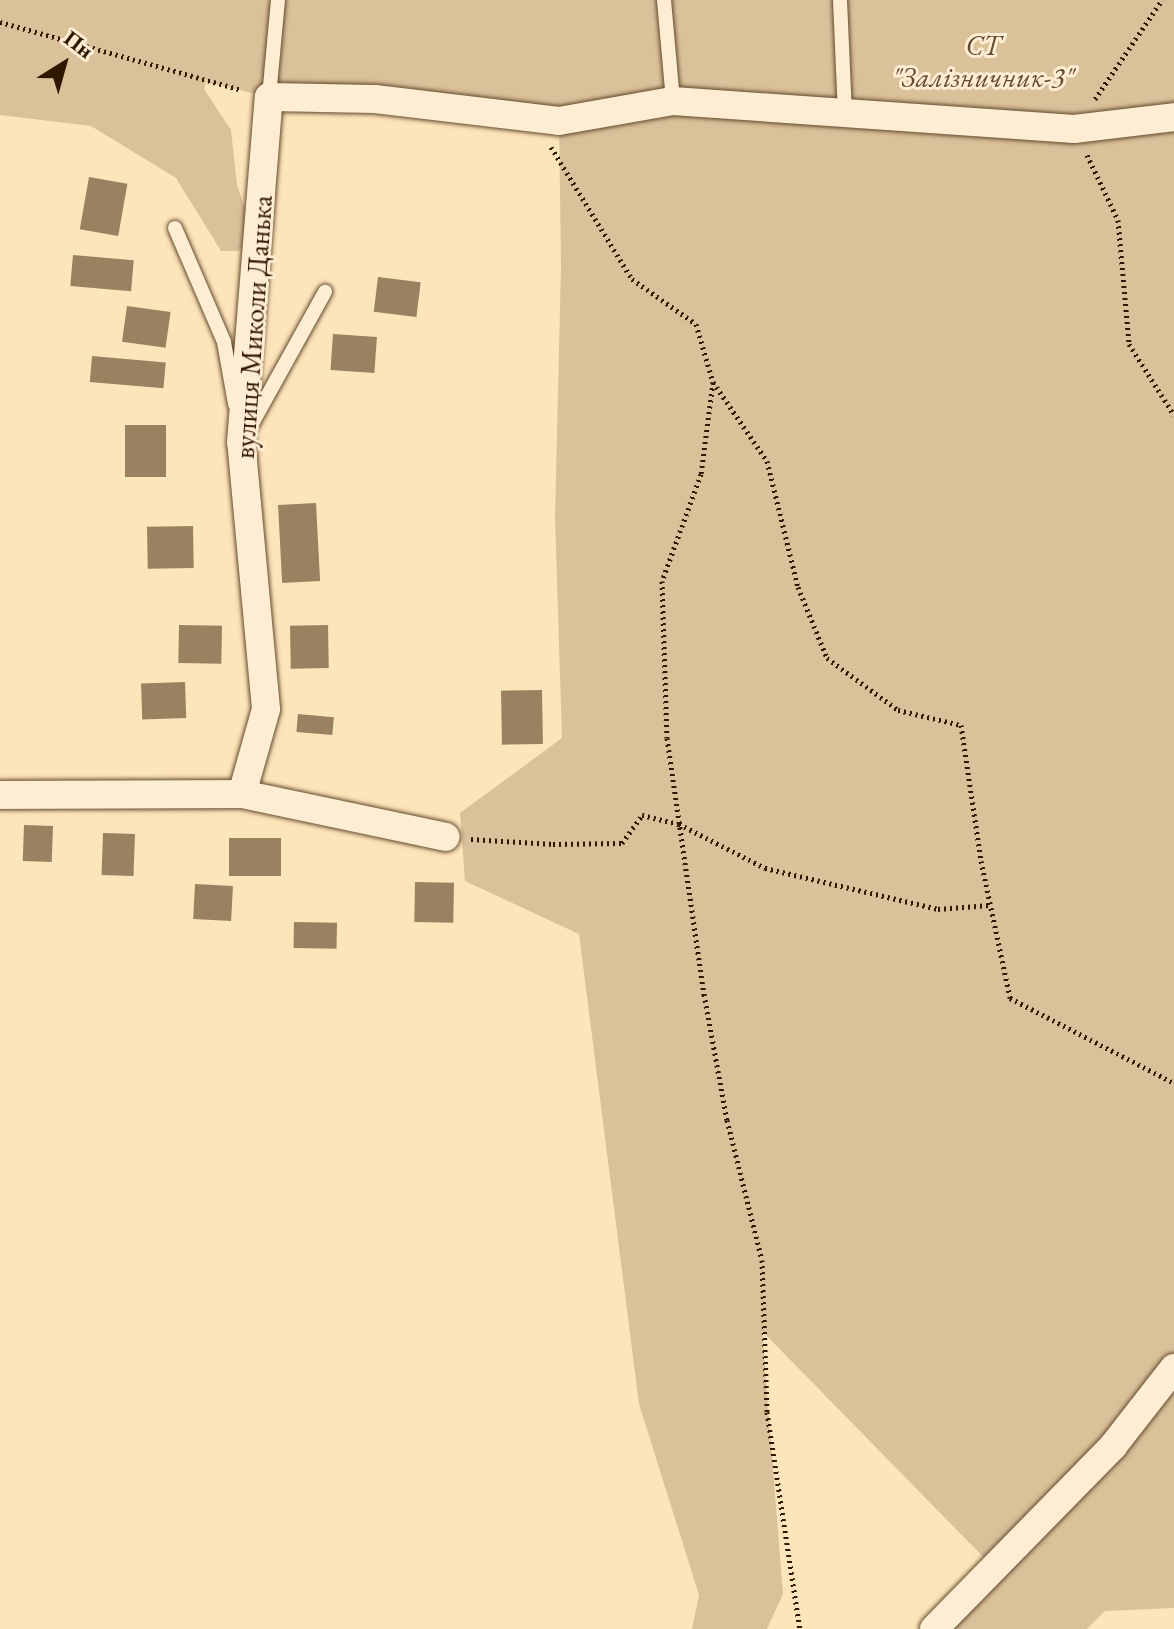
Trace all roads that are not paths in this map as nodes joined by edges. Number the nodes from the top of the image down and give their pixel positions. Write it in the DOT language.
graph roads {
  1 [pos="278,0"];
  2 [pos="664,0"];
  3 [pos="840,0"];
  4 [pos="269,97"];
  5 [pos="673,101"];
  6 [pos="845,114"];
  7 [pos="1174,117"];
  8 [pos="175,228"];
  9 [pos="325,292"];
  10 [pos="241,442"];
  11 [pos="242,794"];
  12 [pos="0,795"];
  13 [pos="446,837"];
  14 [pos="1174,1368"];
  15 [pos="934,1629"];
  1 -- 4 [label="lane, вулиця Миколи Данька"];
  2 -- 5 [label="lane"];
  3 -- 6 [label="lane"];
  4 -- 5 [label="street"];
  4 -- 10 [label="street, вулиця Миколи Данька"];
  5 -- 6 [label="street"];
  6 -- 7 [label="street"];
  8 -- 10 [label="lane"];
  9 -- 10 [label="lane"];
  10 -- 11 [label="street, вулиця Миколи Данька"];
  11 -- 12 [label="street"];
  11 -- 13 [label="street"];
  14 -- 15 [label="street"];
}
